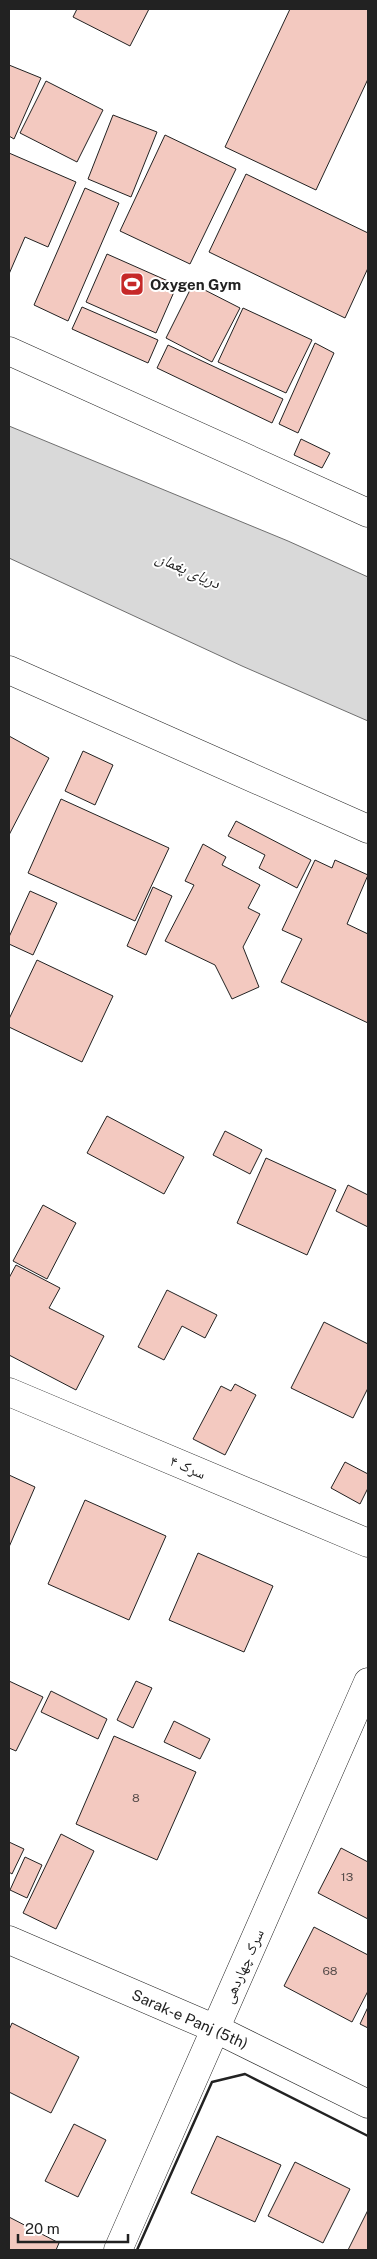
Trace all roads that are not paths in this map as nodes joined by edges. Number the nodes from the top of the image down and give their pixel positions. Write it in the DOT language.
graph roads {
  1 [pos="9,351"];
  2 [pos="368,513"];
  3 [pos="9,670"];
  4 [pos="368,830"];
  5 [pos="9,1392"];
  6 [pos="368,1543"];
  7 [pos="368,1682"];
  8 [pos="9,1940"];
  9 [pos="216,2029"];
  10 [pos="368,2104"];
  11 [pos="118,2250"];
  1 -- 2 [label="street"];
  3 -- 4 [label="street"];
  5 -- 6 [label="street, سرک ۴"];
  7 -- 9 [label="street, سرک چهاردهی"];
  8 -- 9 [label="street, Sarak-e Panj (5th)"];
  9 -- 10 [label="street, Sarak-e Panj (5th)"];
  9 -- 11 [label="street, سرک چهاردهی"];
}
